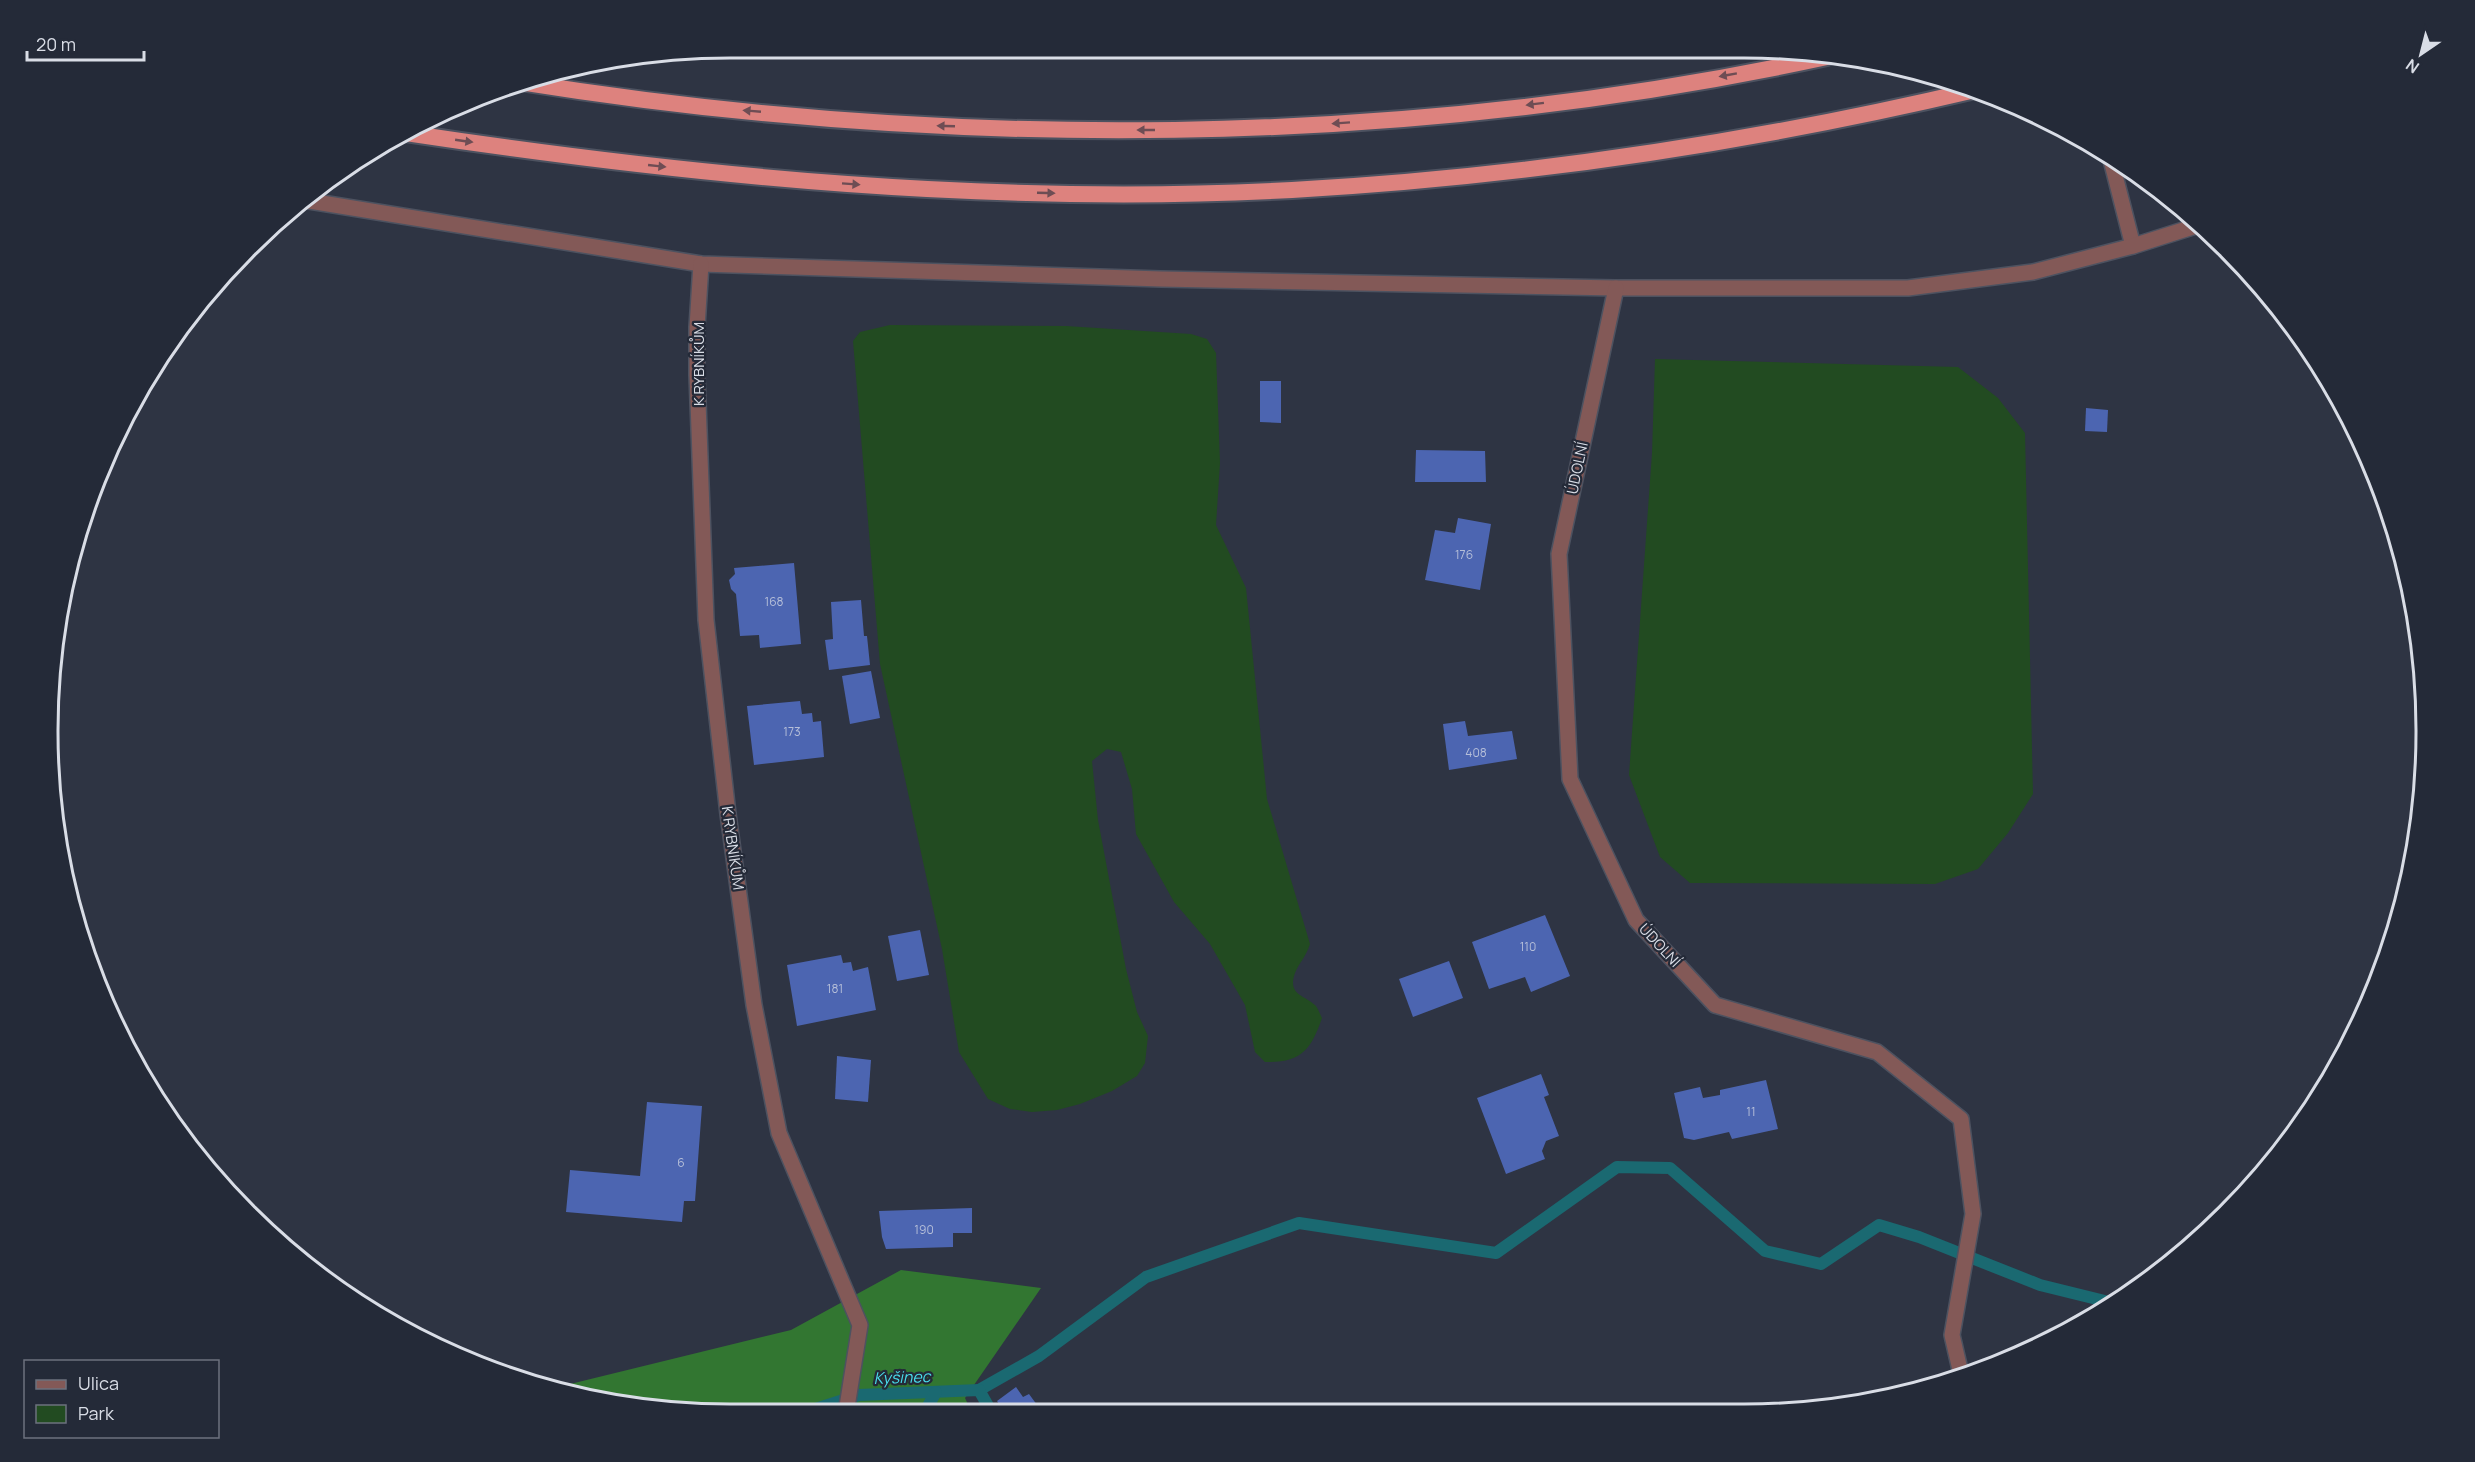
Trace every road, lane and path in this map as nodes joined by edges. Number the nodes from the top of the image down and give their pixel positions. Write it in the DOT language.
graph roads {
  1 [pos="1803,61"];
  2 [pos="543,85"];
  3 [pos="1959,94"];
  4 [pos="421,135"];
  5 [pos="2113,169"];
  6 [pos="316,202"];
  7 [pos="2190,228"];
  8 [pos="2133,246"];
  9 [pos="701,264"];
  10 [pos="1616,288"];
  11 [pos="1960,1368"];
  12 [pos="848,1404"];
  1 -- 2 [label="highway, one-way"];
  4 -- 3 [label="highway, one-way"];
  5 -- 8 [label="street"];
  6 -- 9 [label="street"];
  7 -- 8 [label="street"];
  8 -- 10 [label="street"];
  9 -- 10 [label="street"];
  9 -- 12 [label="street, K RYBNÍKŮM"];
  10 -- 11 [label="street, ÚDOLNÍ"];
}
